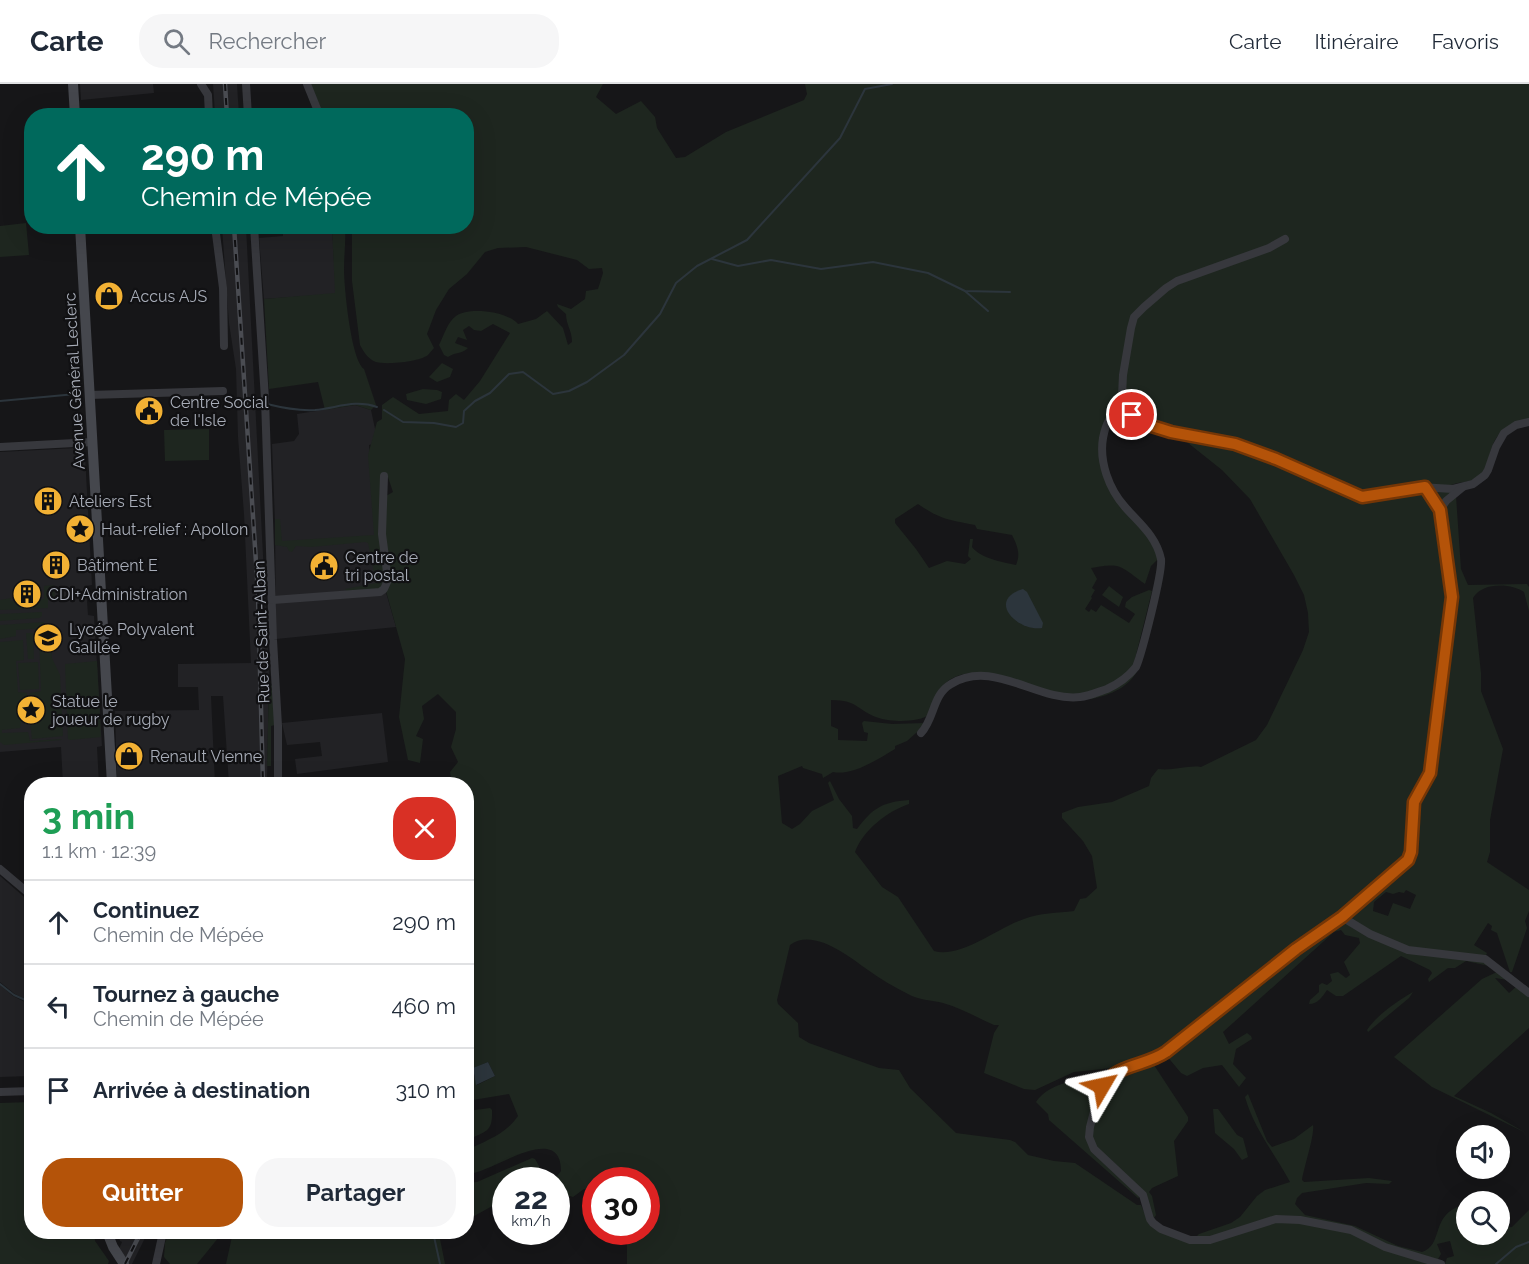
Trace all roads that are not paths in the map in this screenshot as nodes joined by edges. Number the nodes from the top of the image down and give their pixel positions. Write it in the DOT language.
graph roads {
  1 [pos="73,84"];
  2 [pos="201,84"];
  3 [pos="246,84"];
  4 [pos="307,84"];
  5 [pos="74,108"];
  6 [pos="209,108"];
  7 [pos="248,108"];
  8 [pos="317,108"];
  9 [pos="80,234"];
  10 [pos="217,234"];
  11 [pos="255,234"];
  12 [pos="1285,239"];
  13 [pos="224,346"];
  14 [pos="223,391"];
  15 [pos="89,395"];
  16 [pos="1124,404"];
  17 [pos="1529,422"];
  18 [pos="93,442"];
  19 [pos="0,447"];
  20 [pos="384,476"];
  21 [pos="1425,487"];
  22 [pos="1463,488"];
  23 [pos="1440,510"];
  24 [pos="273,600"];
  25 [pos="921,733"];
  26 [pos="112,777"];
  27 [pos="279,777"];
  28 [pos="0,869"];
  29 [pos="24,889"];
  30 [pos="1342,917"];
  31 [pos="1529,993"];
  32 [pos="24,1091"];
  33 [pos="0,1092"];
  34 [pos="109,1239"];
  35 [pos="161,1239"];
  36 [pos="124,1264"];
  37 [pos="156,1264"];
  38 [pos="1441,1264"];
  1 -- 5 [label="main road"];
  2 -- 6 [label="street"];
  3 -- 7 [label="street"];
  4 -- 8 [label="street"];
  9 -- 15 [label="main road, Avenue Général Leclerc"];
  10 -- 13 [label="street"];
  11 -- 24 [label="street, Rue de Saint-Alban"];
  12 -- 16 [label="street"];
  14 -- 15 [label="street"];
  15 -- 18 [label="main road, Avenue Général Leclerc"];
  16 -- 21 [label="street"];
  16 -- 25 [label="street"];
  17 -- 22 [label="street"];
  18 -- 19 [label="street"];
  18 -- 26 [label="main road, Avenue Général Leclerc"];
  20 -- 24 [label="street"];
  21 -- 22 [label="street"];
  21 -- 23 [label="street"];
  22 -- 23 [label="street"];
  23 -- 30 [label="street"];
  24 -- 27 [label="street, Rue de Saint-Alban"];
  28 -- 29 [label="street"];
  30 -- 31 [label="street"];
  30 -- 38 [label="street"];
  32 -- 33 [label="street"];
  34 -- 36 [label="main road"];
  35 -- 37 [label="street"];
}
